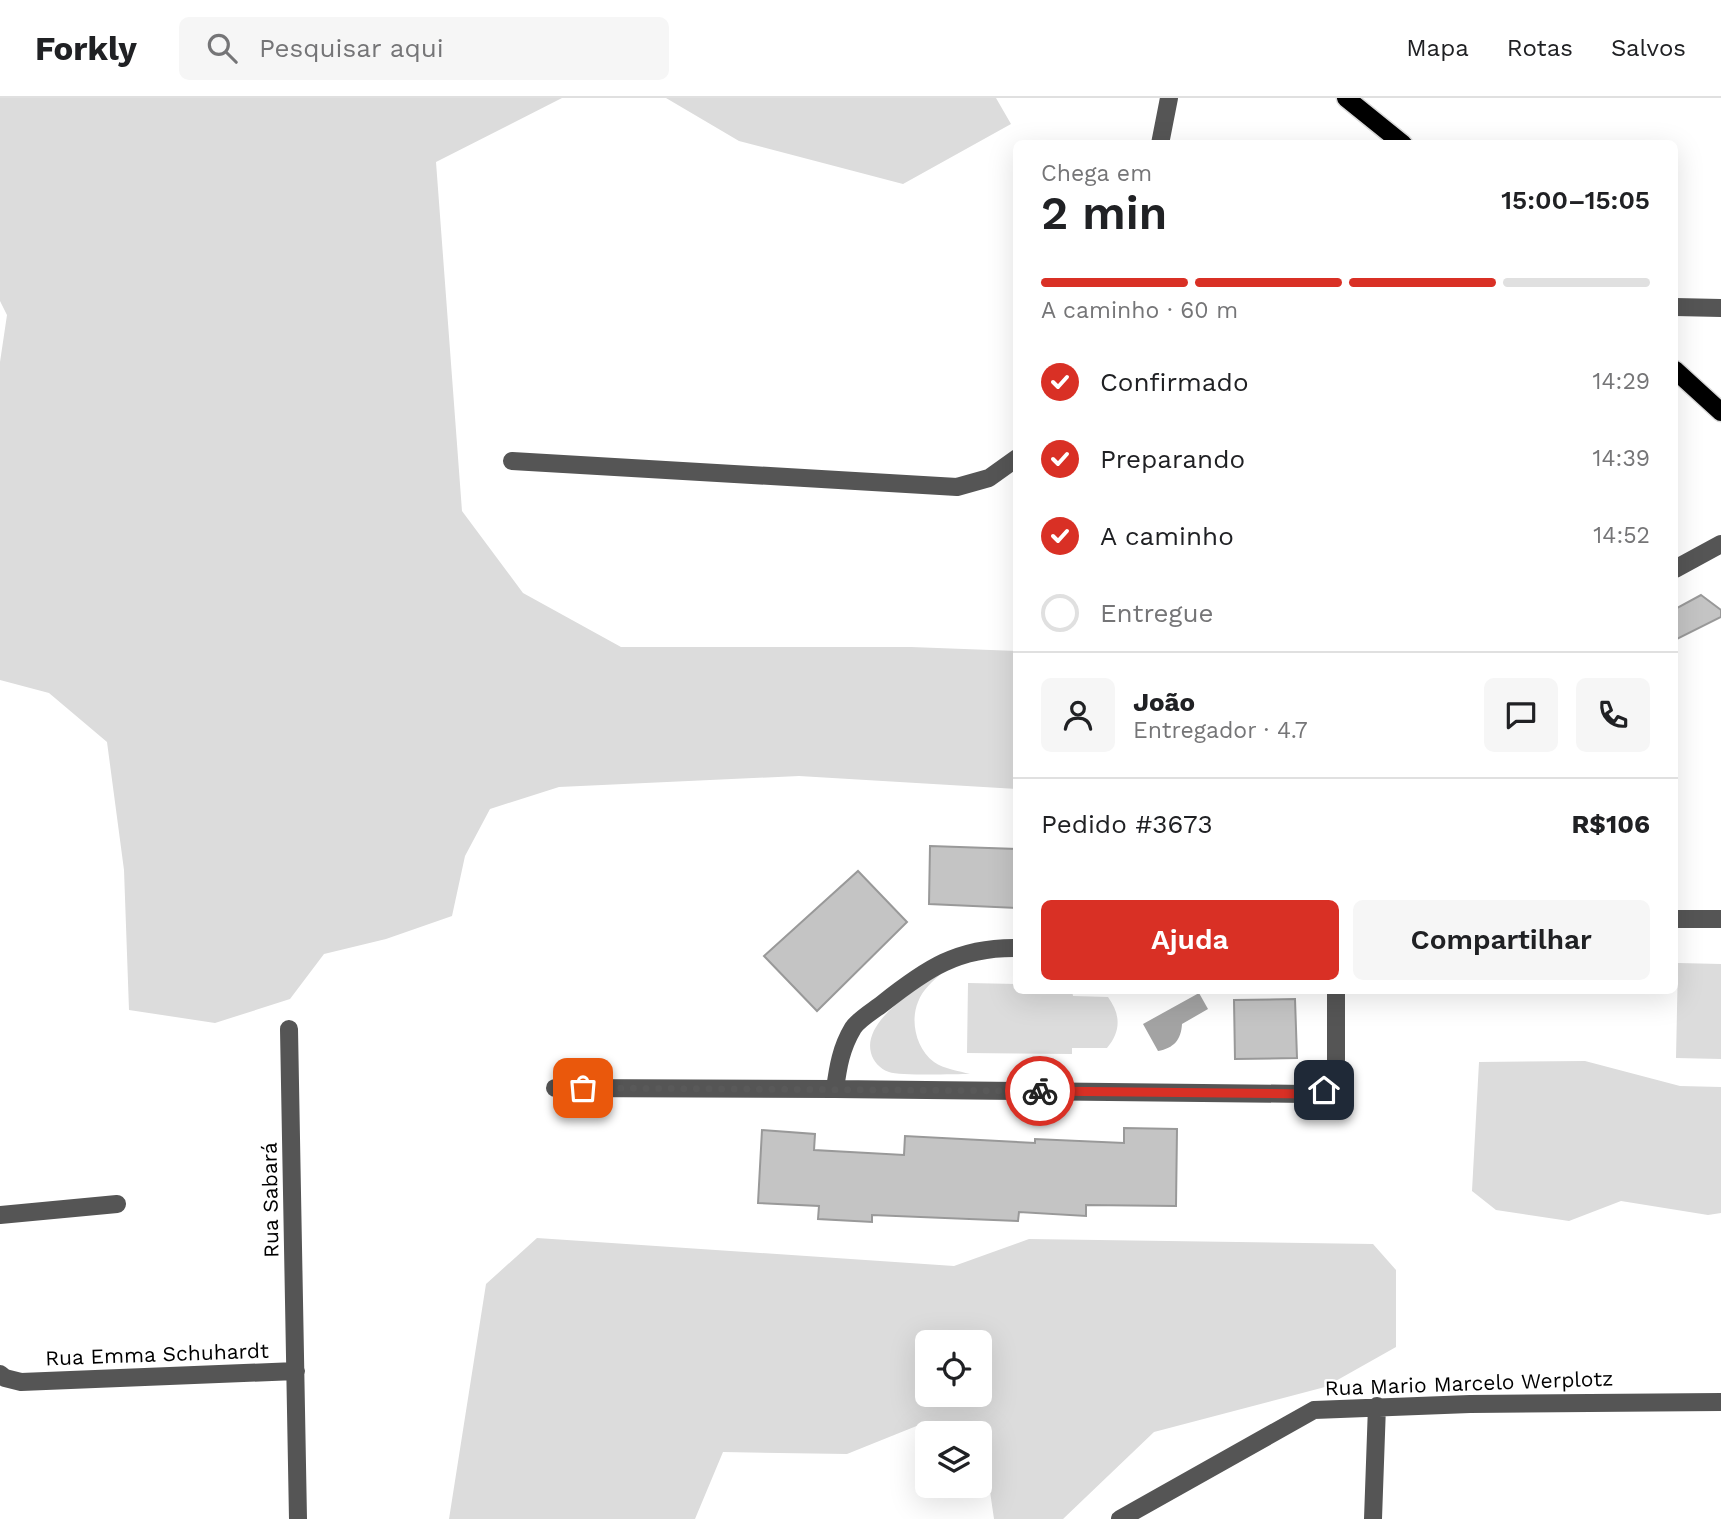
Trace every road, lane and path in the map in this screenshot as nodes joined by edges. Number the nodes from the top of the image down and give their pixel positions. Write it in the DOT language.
graph roads {
  1 [pos="1169,98"];
  2 [pos="1346,98"];
  3 [pos="1161,140"];
  4 [pos="1398,140"];
  5 [pos="1678,307"];
  6 [pos="1721,308"];
  7 [pos="1678,373"];
  8 [pos="1721,412"];
  9 [pos="512,461"];
  10 [pos="1013,461"];
  11 [pos="1721,544"];
  12 [pos="1678,567"];
  13 [pos="1678,919"];
  14 [pos="1721,919"];
  15 [pos="1013,948"];
  16 [pos="1336,994"];
  17 [pos="289,1029"];
  18 [pos="555,1088"];
  19 [pos="835,1089"];
  20 [pos="117,1204"];
  21 [pos="0,1215"];
  22 [pos="296,1371"];
  23 [pos="0,1374"];
  24 [pos="1721,1402"];
  25 [pos="1377,1406"];
  26 [pos="298,1519"];
  27 [pos="1120,1519"];
  28 [pos="1373,1519"];
  1 -- 3 [label="street"];
  2 -- 4 [label="main road"];
  5 -- 6 [label="street"];
  7 -- 8 [label="main road"];
  9 -- 10 [label="street"];
  11 -- 12 [label="street"];
  13 -- 14 [label="street"];
  15 -- 19 [label="street"];
  16 -- 19 [label="street"];
  17 -- 22 [label="street, Rua Sabará"];
  18 -- 19 [label="street"];
  20 -- 21 [label="street"];
  22 -- 23 [label="street, Rua Emma Schuhardt"];
  22 -- 26 [label="street, Rua Emma Schuhardt"];
  24 -- 25 [label="street, Rua Mario Marcelo Werplotz"];
  25 -- 27 [label="street, Rua Mario Marcelo Werplotz"];
  25 -- 28 [label="street"];
}
